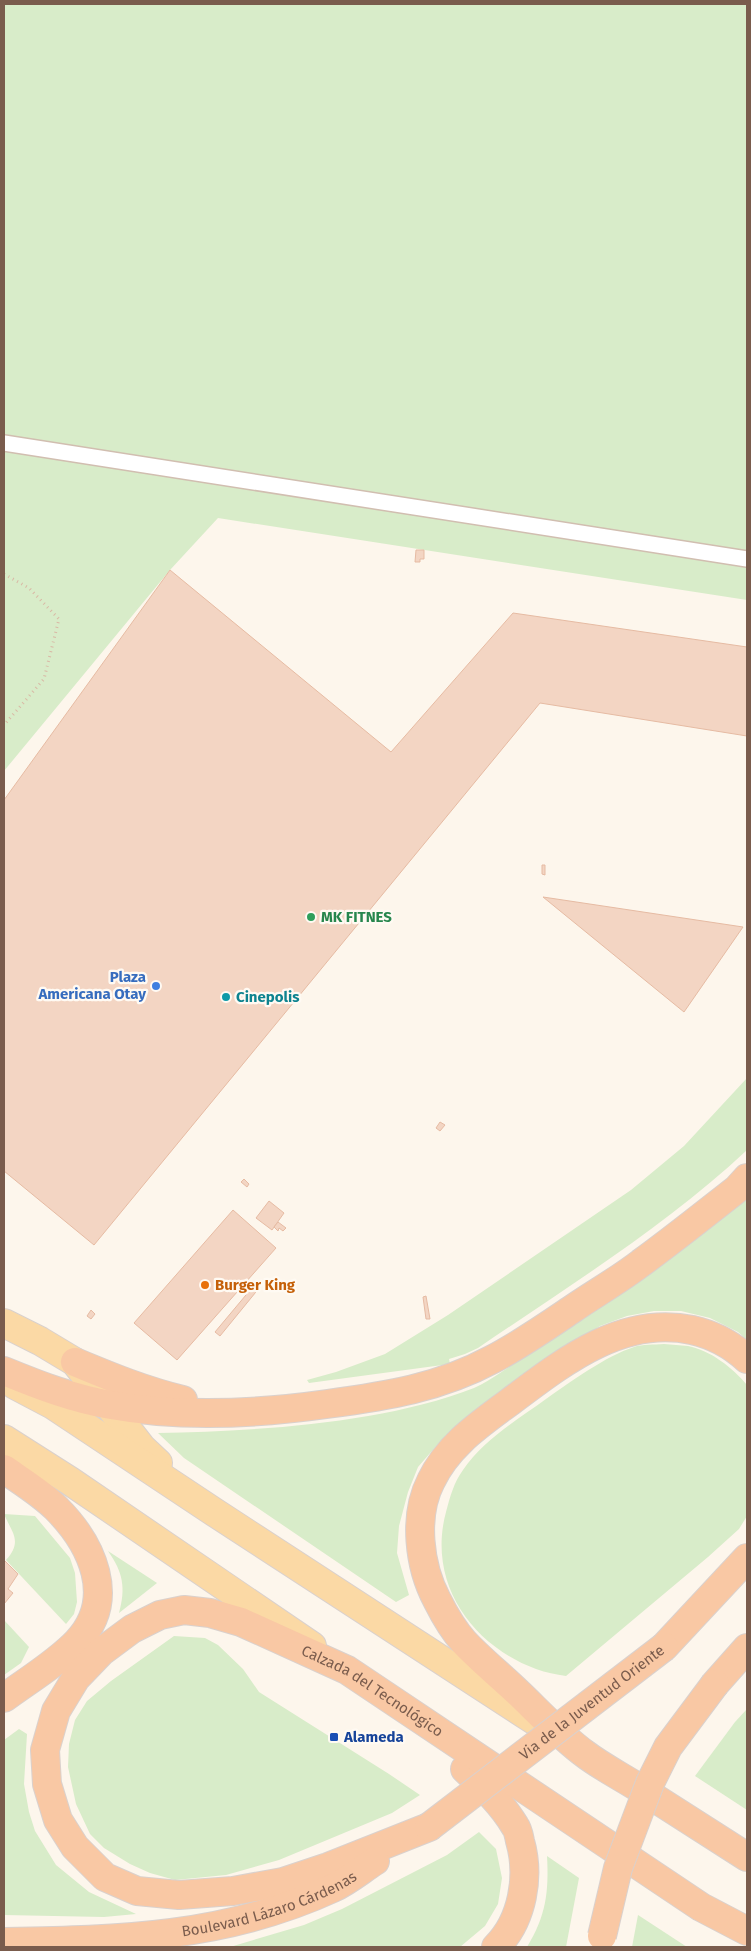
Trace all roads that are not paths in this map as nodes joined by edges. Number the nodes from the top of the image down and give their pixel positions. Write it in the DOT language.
graph roads {
  1 [pos="4,443"];
  2 [pos="747,559"];
  3 [pos="747,1178"];
  4 [pos="4,1323"];
  5 [pos="747,1359"];
  6 [pos="75,1362"];
  7 [pos="4,1371"];
  8 [pos="4,1379"];
  9 [pos="110,1405"];
  10 [pos="296,1408"];
  11 [pos="4,1439"];
  12 [pos="4,1469"];
  13 [pos="214,1512"];
  14 [pos="747,1558"];
  15 [pos="747,1571"];
  16 [pos="664,1647"];
  17 [pos="747,1648"];
  18 [pos="747,1660"];
  19 [pos="347,1670"];
  20 [pos="715,1684"];
  21 [pos="4,1698"];
  22 [pos="403,1708"];
  23 [pos="585,1754"];
  24 [pos="683,1816"];
  25 [pos="429,1827"];
  26 [pos="747,1849"];
  27 [pos="747,1857"];
  28 [pos="701,1907"];
  29 [pos="747,1931"];
  30 [pos="747,1940"];
  31 [pos="4,1942"];
  32 [pos="602,1942"];
  33 [pos="496,1947"];
  1 -- 2 [label="lane"];
  3 -- 10 [label="highway"];
  4 -- 6 [label="main road"];
  5 -- 23 [label="highway"];
  6 -- 9 [label="main road"];
  6 -- 10 [label="highway"];
  7 -- 9 [label="highway"];
  8 -- 13 [label="main road"];
  9 -- 10 [label="highway"];
  9 -- 13 [label="main road"];
  11 -- 19 [label="main road, Calzada del Tecnológico"];
  12 -- 21 [label="highway"];
  13 -- 23 [label="main road"];
  14 -- 16 [label="highway"];
  15 -- 16 [label="highway, Via de la Juventud Oriente"];
  16 -- 25 [label="highway, Via de la Juventud Oriente, bridge"];
  17 -- 20 [label="highway"];
  18 -- 20 [label="highway"];
  19 -- 22 [label="highway, Calzada del Tecnológico"];
  19 -- 25 [label="highway"];
  20 -- 32 [label="highway, bridge"];
  22 -- 28 [label="highway, Calzada del Tecnológico"];
  22 -- 33 [label="highway"];
  23 -- 24 [label="highway"];
  24 -- 26 [label="highway"];
  24 -- 27 [label="highway"];
  25 -- 31 [label="highway, Boulevard Lázaro Cárdenas"];
  28 -- 29 [label="highway, Calzada del Tecnológico"];
  28 -- 30 [label="highway"];
}
